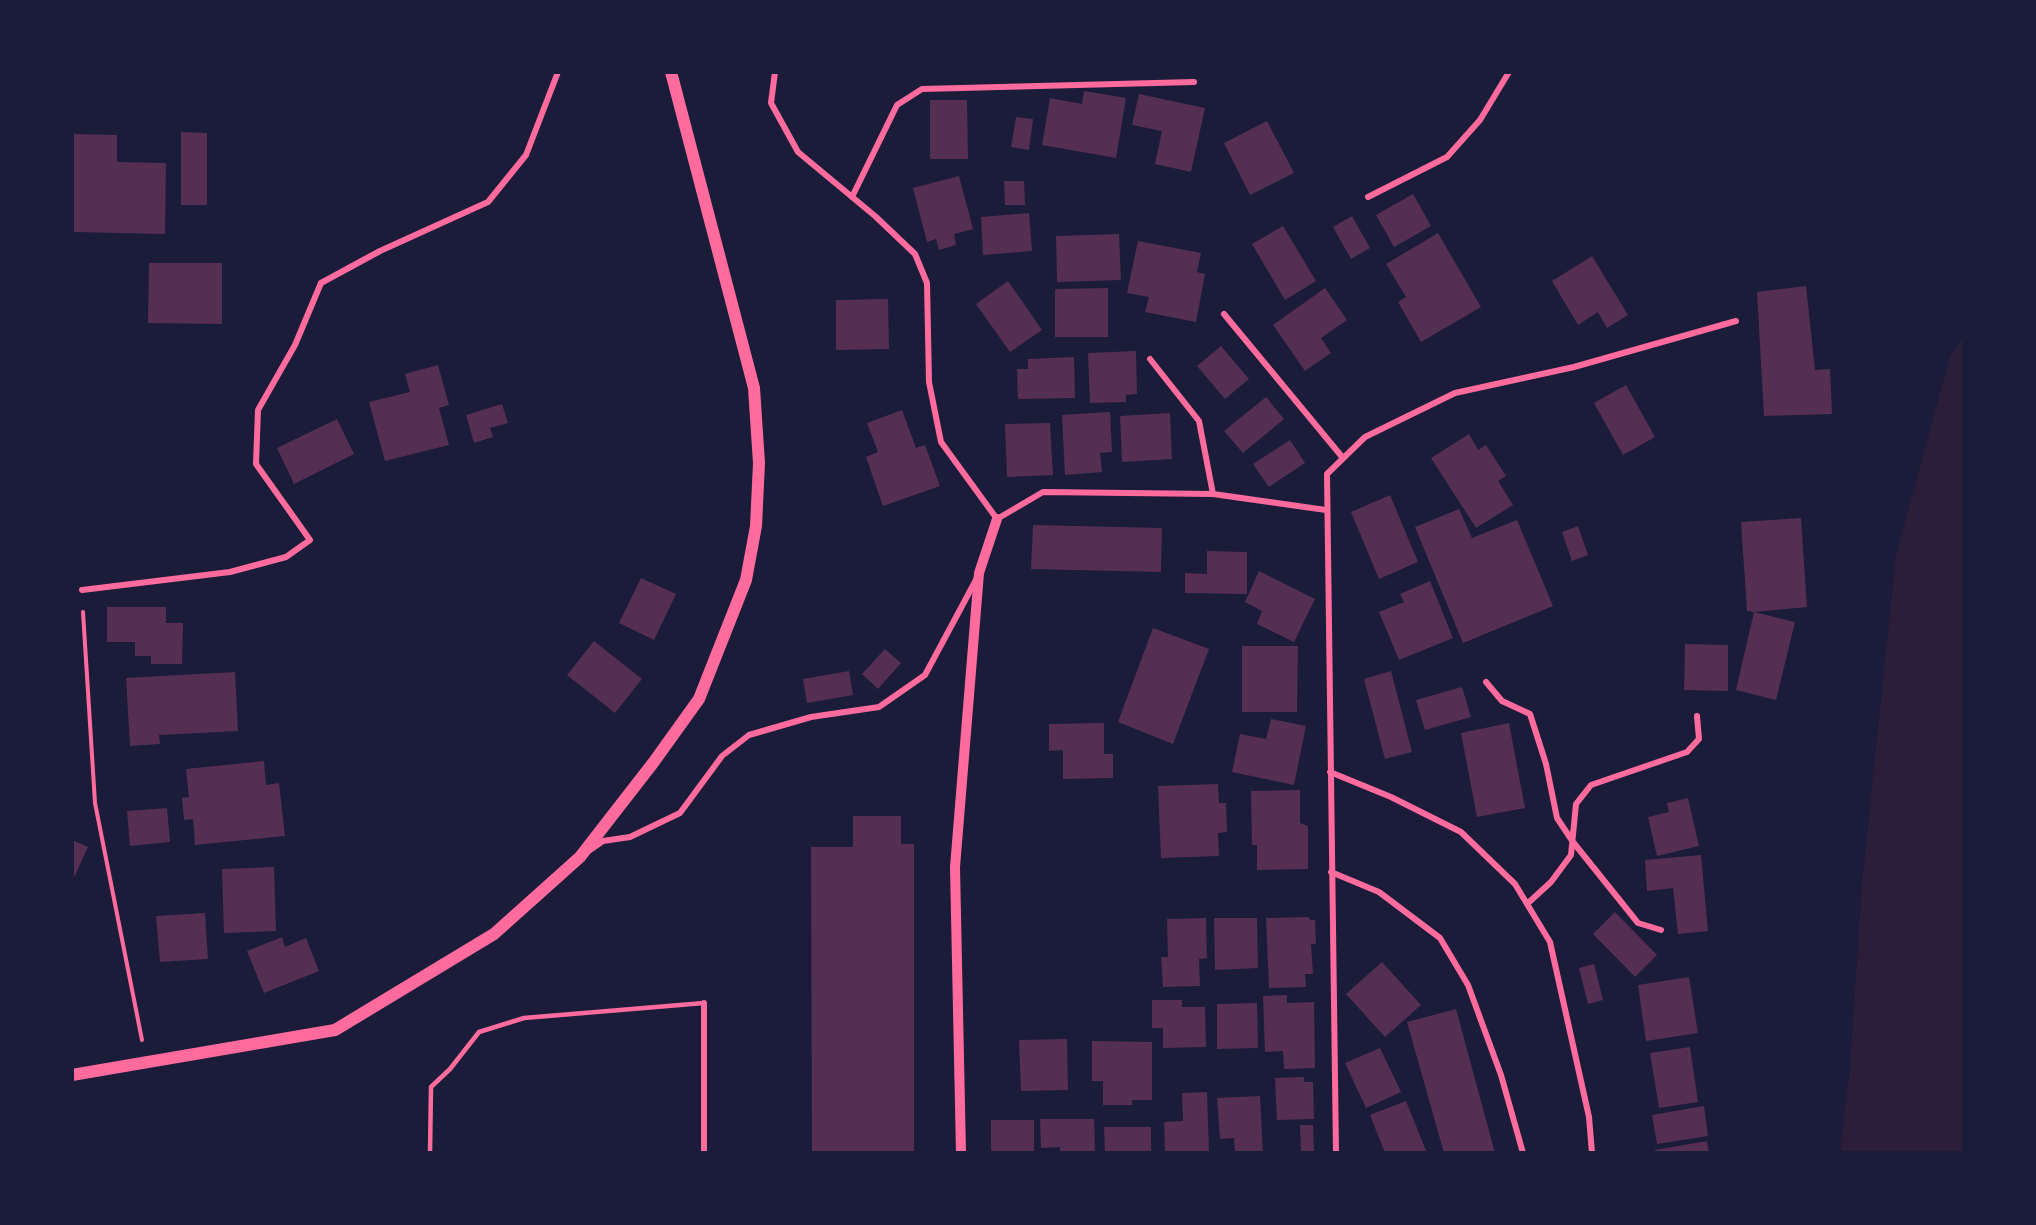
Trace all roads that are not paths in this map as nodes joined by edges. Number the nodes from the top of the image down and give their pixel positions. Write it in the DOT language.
graph roads {
  1 [pos="558,72"];
  2 [pos="671,72"];
  3 [pos="775,72"];
  4 [pos="1509,72"];
  5 [pos="1194,82"];
  6 [pos="852,197"];
  7 [pos="1368,197"];
  8 [pos="1224,314"];
  9 [pos="1736,321"];
  10 [pos="1150,359"];
  11 [pos="1342,458"];
  12 [pos="1212,494"];
  13 [pos="1326,510"];
  14 [pos="997,519"];
  15 [pos="979,573"];
  16 [pos="82,590"];
  17 [pos="1486,682"];
  18 [pos="1697,716"];
  19 [pos="1330,772"];
  20 [pos="1573,842"];
  21 [pos="580,857"];
  22 [pos="1331,872"];
  23 [pos="1527,904"];
  24 [pos="1661,930"];
  25 [pos="704,1003"];
  26 [pos="72,1075"];
  27 [pos="430,1153"];
  28 [pos="704,1153"];
  29 [pos="962,1153"];
  30 [pos="1336,1153"];
  31 [pos="1523,1153"];
  32 [pos="1592,1153"];
  1 -- 16 [label="street"];
  2 -- 21 [label="main road"];
  3 -- 6 [label="street"];
  4 -- 7 [label="street"];
  5 -- 6 [label="street"];
  6 -- 14 [label="street"];
  8 -- 11 [label="street"];
  9 -- 11 [label="street"];
  10 -- 12 [label="street"];
  11 -- 13 [label="street"];
  12 -- 13 [label="street"];
  12 -- 14 [label="street"];
  13 -- 19 [label="street"];
  14 -- 15 [label="street"];
  15 -- 21 [label="street"];
  15 -- 29 [label="street"];
  17 -- 20 [label="street"];
  18 -- 20 [label="street"];
  19 -- 22 [label="street"];
  19 -- 23 [label="street"];
  20 -- 23 [label="street"];
  20 -- 24 [label="street"];
  21 -- 26 [label="main road"];
  22 -- 30 [label="street"];
  22 -- 31 [label="street"];
  23 -- 32 [label="street"];
  25 -- 27 [label="lane"];
  25 -- 28 [label="street"];
}
